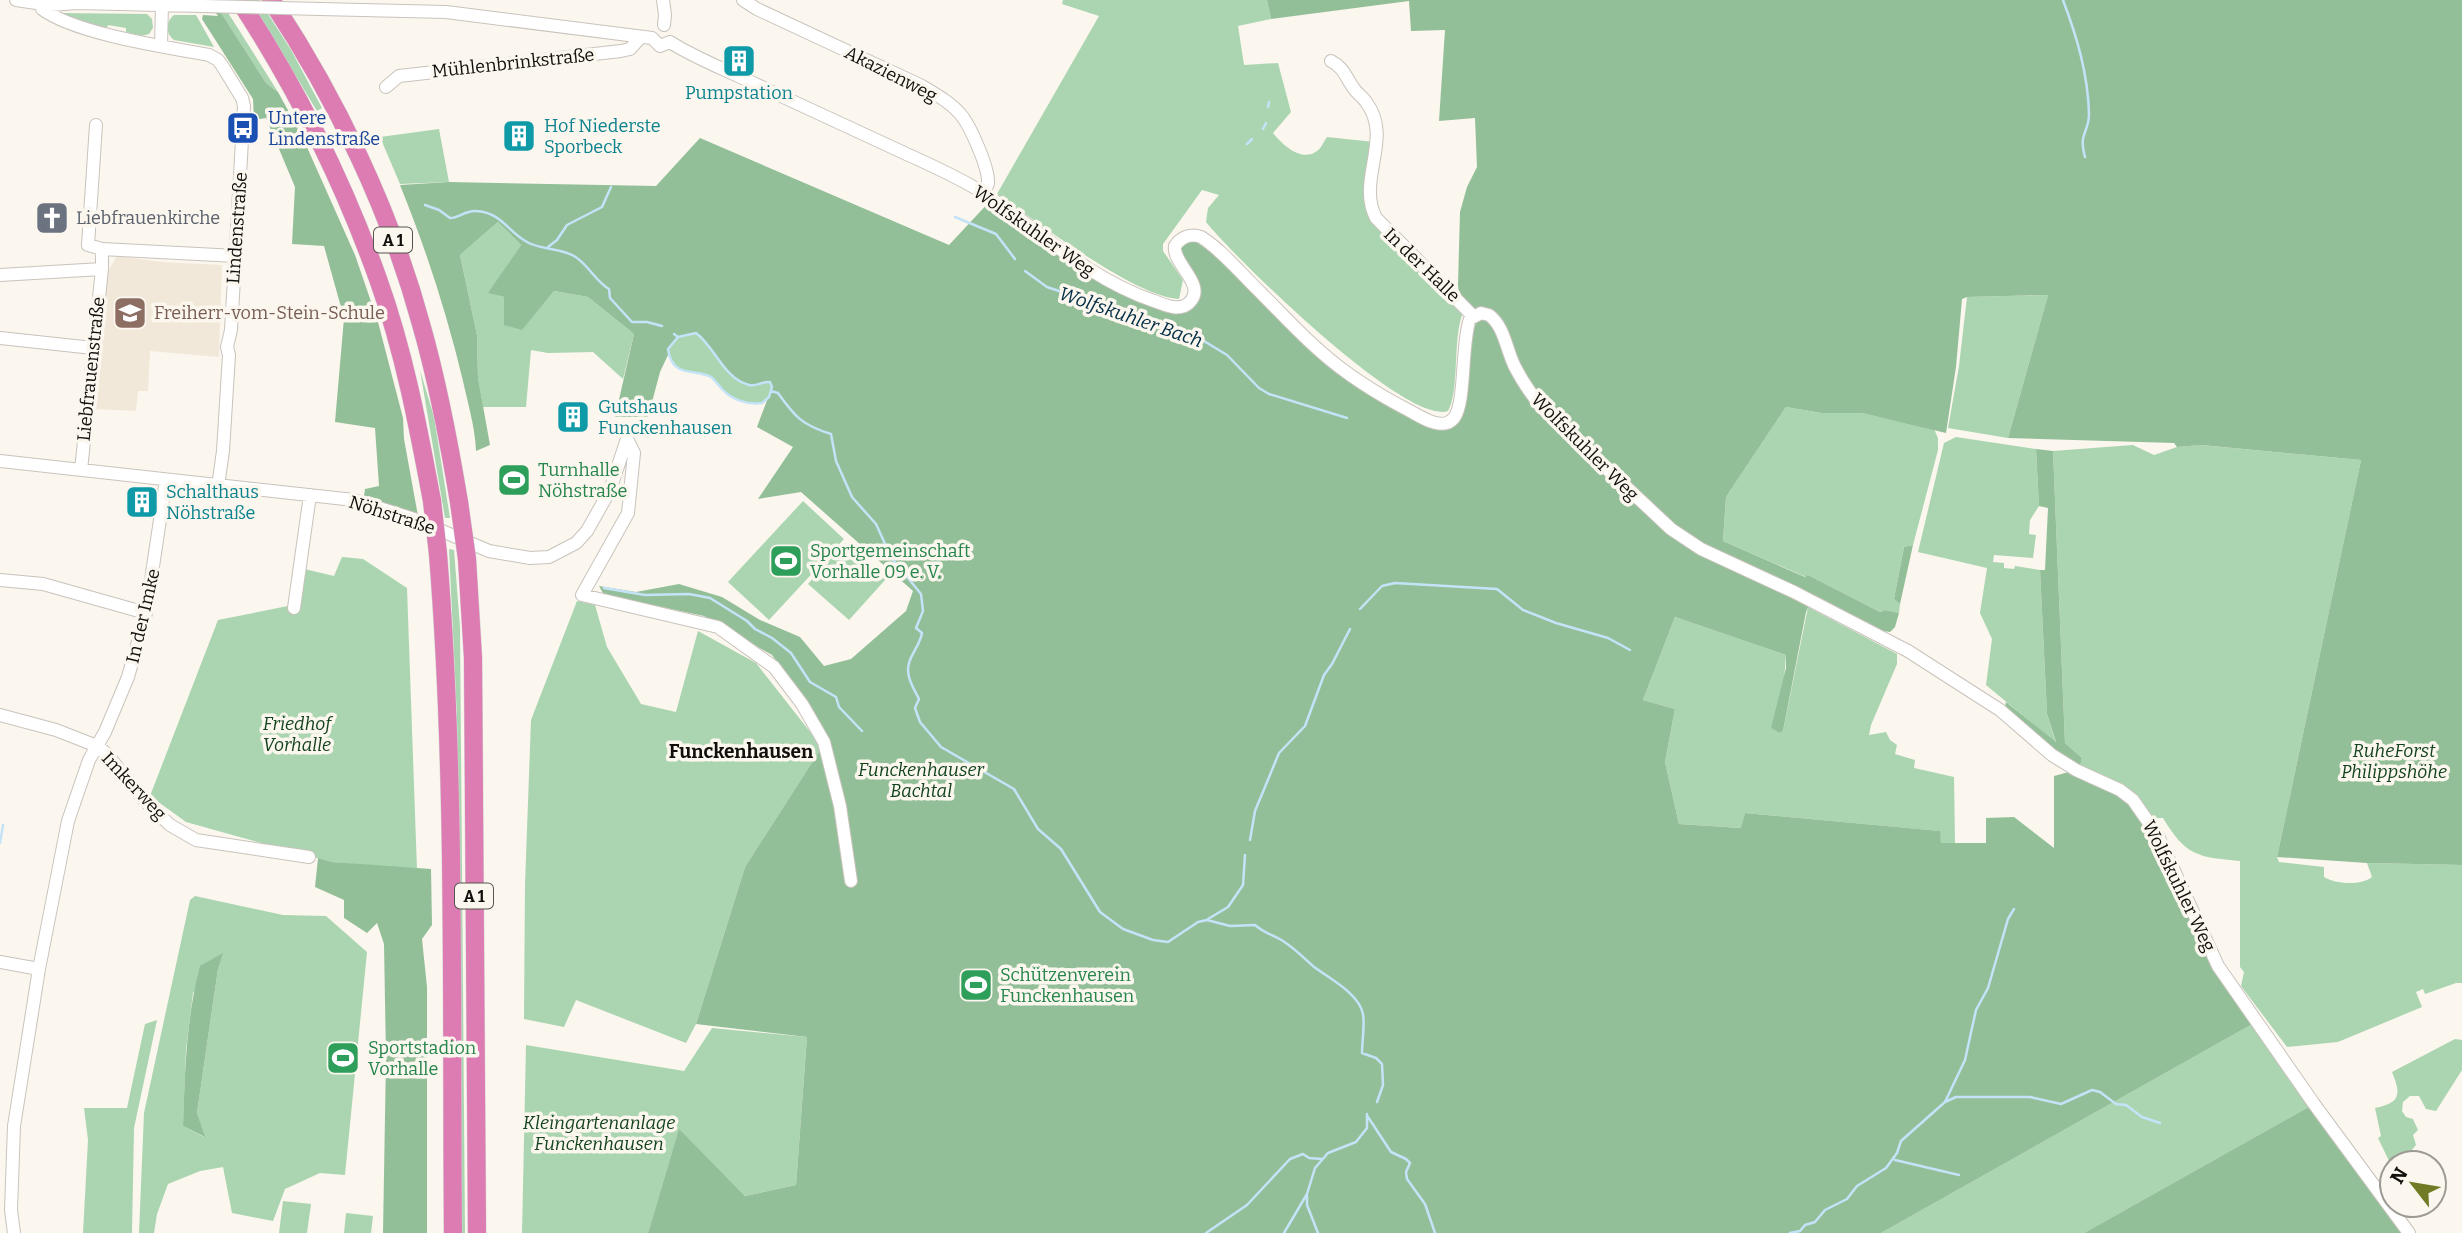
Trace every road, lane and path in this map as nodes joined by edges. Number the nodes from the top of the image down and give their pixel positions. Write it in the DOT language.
graph roads {
  1 [pos="16,0"];
  2 [pos="239,0"];
  3 [pos="271,0"];
  4 [pos="663,0"];
  5 [pos="743,0"];
  6 [pos="41,4"];
  7 [pos="162,4"];
  8 [pos="664,25"];
  9 [pos="646,38"];
  10 [pos="670,42"];
  11 [pos="161,46"];
  12 [pos="1331,61"];
  13 [pos="386,87"];
  14 [pos="96,125"];
  15 [pos="984,194"];
  16 [pos="102,249"];
  17 [pos="236,256"];
  18 [pos="102,269"];
  19 [pos="0,275"];
  20 [pos="1474,317"];
  21 [pos="0,338"];
  22 [pos="93,348"];
  23 [pos="0,461"];
  24 [pos="81,470"];
  25 [pos="166,480"];
  26 [pos="218,486"];
  27 [pos="310,495"];
  28 [pos="0,580"];
  29 [pos="294,608"];
  30 [pos="146,613"];
  31 [pos="0,715"];
  32 [pos="97,746"];
  33 [pos="309,857"];
  34 [pos="850,881"];
  35 [pos="0,962"];
  36 [pos="39,969"];
  37 [pos="14,1233"];
  38 [pos="453,1233"];
  39 [pos="477,1233"];
  40 [pos="2409,1233"];
  1 -- 6 [label="street"];
  2 -- 38 [label="highway, A 1, bridge"];
  3 -- 39 [label="highway, A 1, bridge"];
  4 -- 8 [label="street"];
  5 -- 15 [label="street, Akazienweg"];
  6 -- 7 [label="street, Wolfskuhler Weg"];
  6 -- 11 [label="street"];
  7 -- 9 [label="street, Wolfskuhler Weg, bridge"];
  7 -- 11 [label="street"];
  8 -- 9 [label="street"];
  8 -- 10 [label="street"];
  9 -- 10 [label="street, Wolfskuhler Weg"];
  9 -- 13 [label="street, Mühlenbrinkstraße"];
  10 -- 15 [label="street, Wolfskuhler Weg"];
  11 -- 17 [label="street, Lindenstraße"];
  12 -- 20 [label="street, In der Halle"];
  14 -- 16 [label="street, Liebfrauenstraße"];
  15 -- 20 [label="street, Wolfskuhler Weg"];
  16 -- 17 [label="street"];
  16 -- 18 [label="street, Liebfrauenstraße"];
  17 -- 26 [label="street, Lindenstraße"];
  18 -- 19 [label="street, Liebfrauenstraße"];
  18 -- 22 [label="street, Liebfrauenstraße"];
  20 -- 40 [label="street, Wolfskuhler Weg"];
  21 -- 22 [label="street"];
  22 -- 24 [label="street, Liebfrauenstraße"];
  23 -- 24 [label="street, Nöhstraße"];
  24 -- 25 [label="street, Nöhstraße"];
  25 -- 26 [label="street, Nöhstraße"];
  25 -- 30 [label="street, In der Imke"];
  26 -- 27 [label="street, Nöhstraße"];
  27 -- 29 [label="street"];
  27 -- 34 [label="street, Nöhstraße"];
  28 -- 30 [label="street"];
  30 -- 32 [label="street, In der Imke"];
  31 -- 32 [label="street, Imkerweg"];
  32 -- 33 [label="street, Imkerweg"];
  32 -- 36 [label="street, In der Imke"];
  35 -- 36 [label="street"];
  36 -- 37 [label="street, In der Imke"];
}
